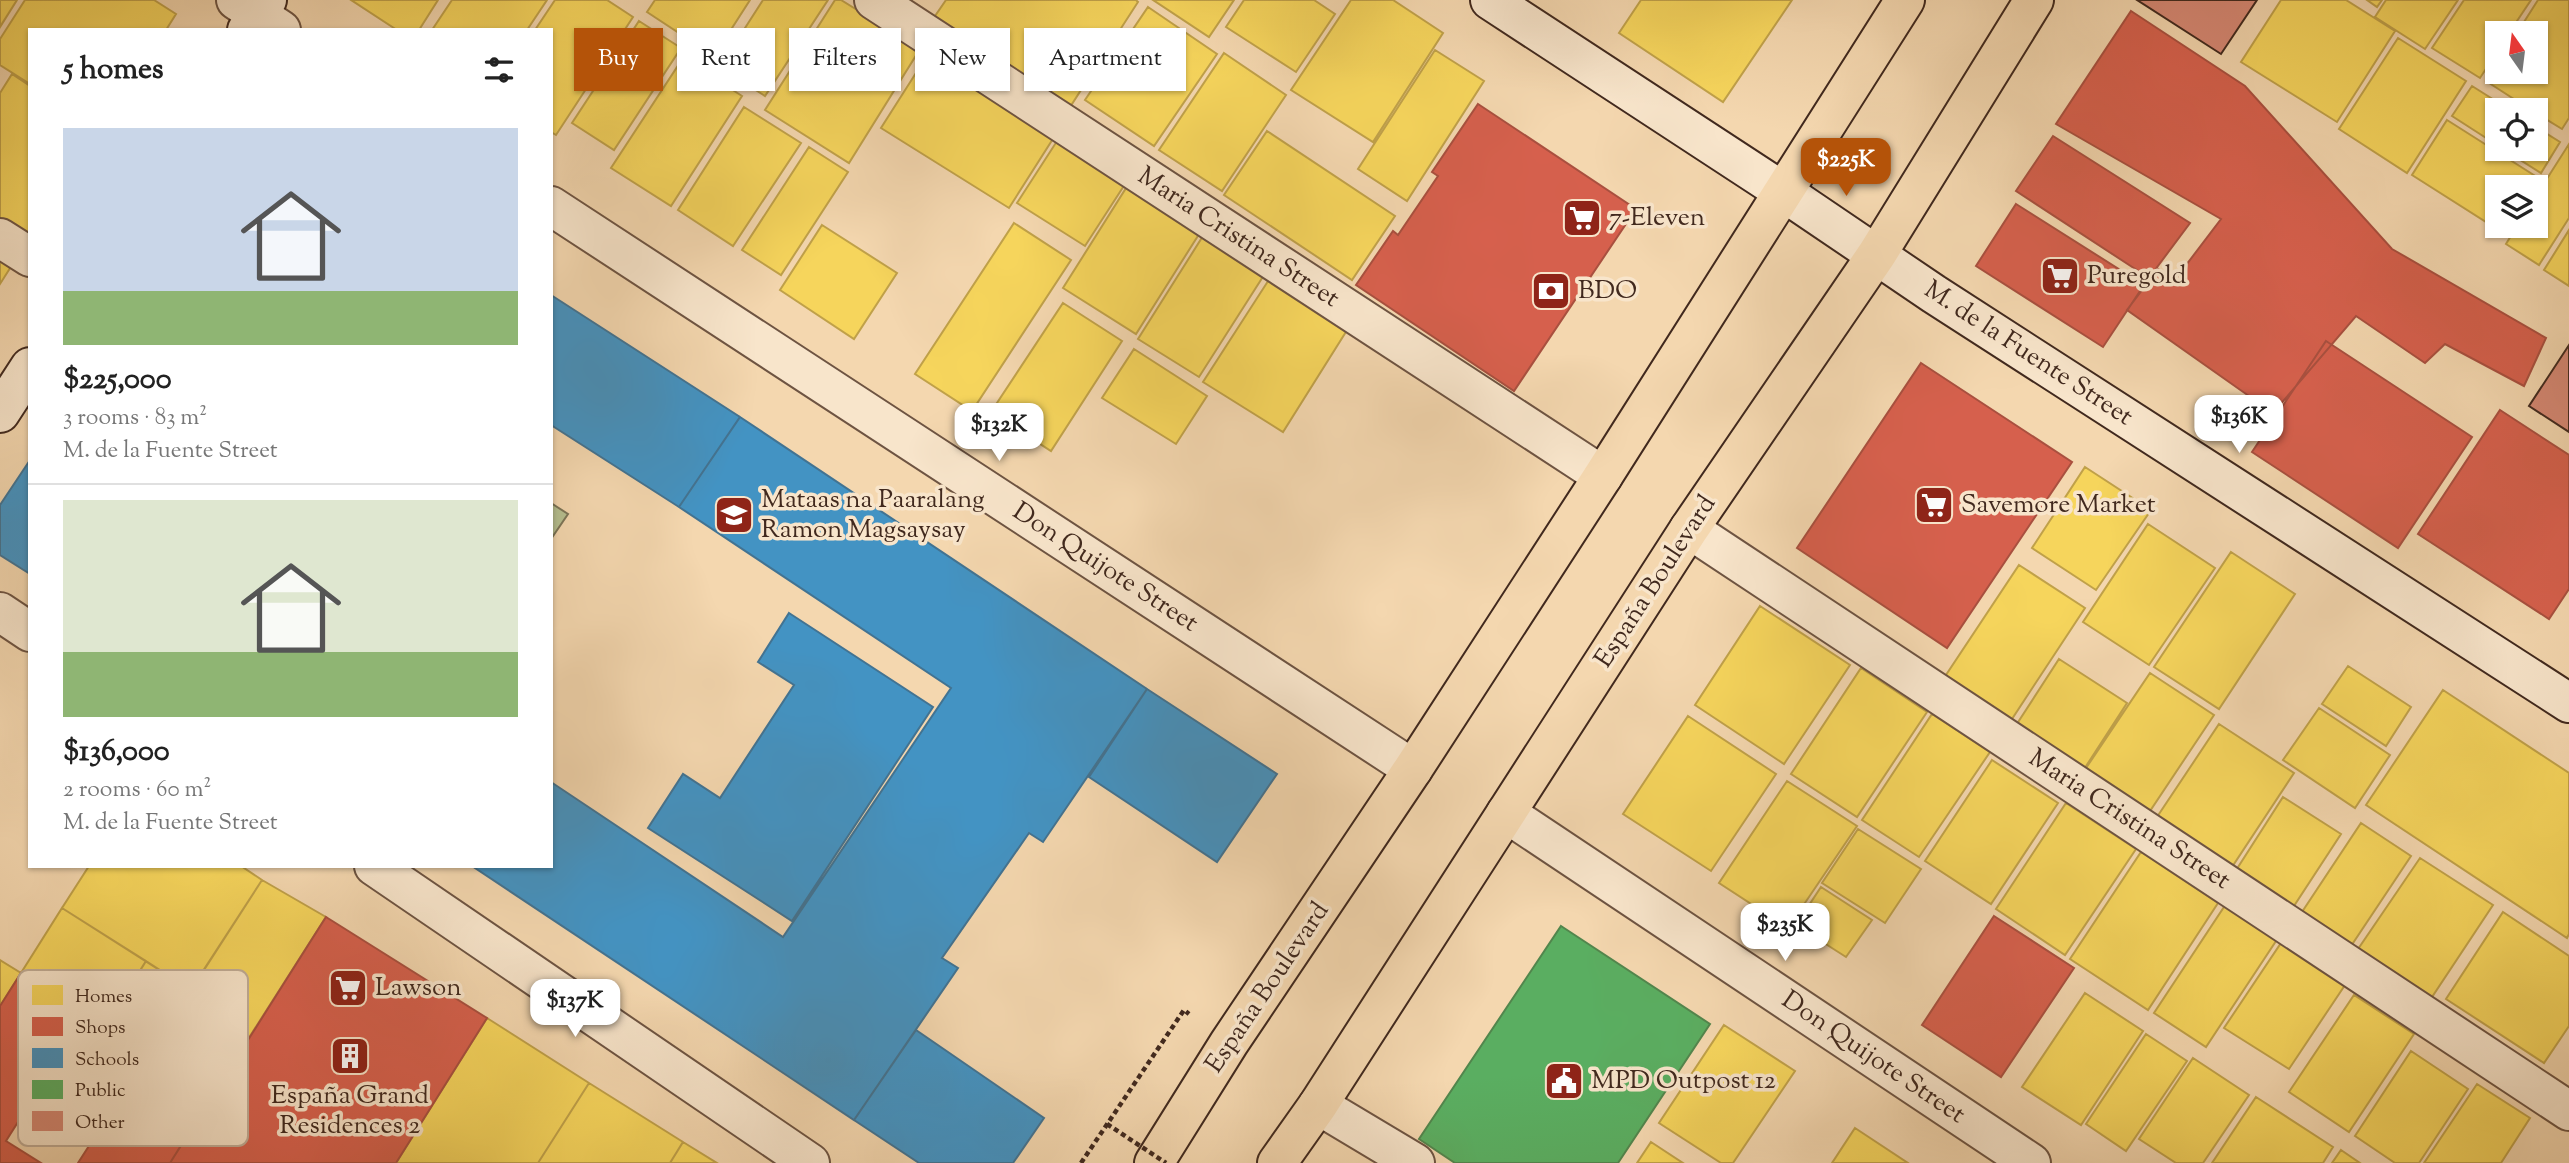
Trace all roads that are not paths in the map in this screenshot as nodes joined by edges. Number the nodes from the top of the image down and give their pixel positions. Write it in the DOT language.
graph roads {
  1 [pos="874,0"];
  2 [pos="1490,0"];
  3 [pos="1905,0"];
  4 [pos="2034,0"];
  5 [pos="1782,191"];
  6 [pos="553,207"];
  7 [pos="0,238"];
  8 [pos="1877,254"];
  9 [pos="28,256"];
  10 [pos="28,370"];
  11 [pos="0,413"];
  12 [pos="1603,476"];
  13 [pos="1689,529"];
  14 [pos="0,612"];
  15 [pos="28,631"];
  16 [pos="2569,703"];
  17 [pos="1413,769"];
  18 [pos="1506,813"];
  19 [pos="377,868"];
  20 [pos="1318,1105"];
  21 [pos="2569,1111"];
  22 [pos="810,1163"];
  23 [pos="1154,1163"];
  24 [pos="1277,1163"];
  25 [pos="1415,1163"];
  26 [pos="2031,1163"];
  1 -- 12 [label="street, Maria Cristina Street"];
  2 -- 5 [label="street, M. de la Fuente Street"];
  3 -- 5 [label="main road, España Boulevard"];
  4 -- 8 [label="main road, España Boulevard"];
  5 -- 8 [label="street, M. de la Fuente Street"];
  5 -- 12 [label="main road, España Boulevard"];
  6 -- 17 [label="street, Don Quijote Street"];
  7 -- 9 [label="street"];
  8 -- 13 [label="main road, España Boulevard"];
  8 -- 16 [label="street, M. de la Fuente Street"];
  10 -- 11 [label="street"];
  12 -- 17 [label="main road, España Boulevard"];
  13 -- 18 [label="main road, España Boulevard"];
  13 -- 21 [label="street, Maria Cristina Street"];
  14 -- 15 [label="street"];
  17 -- 23 [label="main road, España Boulevard"];
  18 -- 20 [label="main road, España Boulevard"];
  18 -- 26 [label="street, Don Quijote Street"];
  19 -- 22 [label="street"];
  20 -- 24 [label="main road, España Boulevard"];
  20 -- 25 [label="street"];
}
